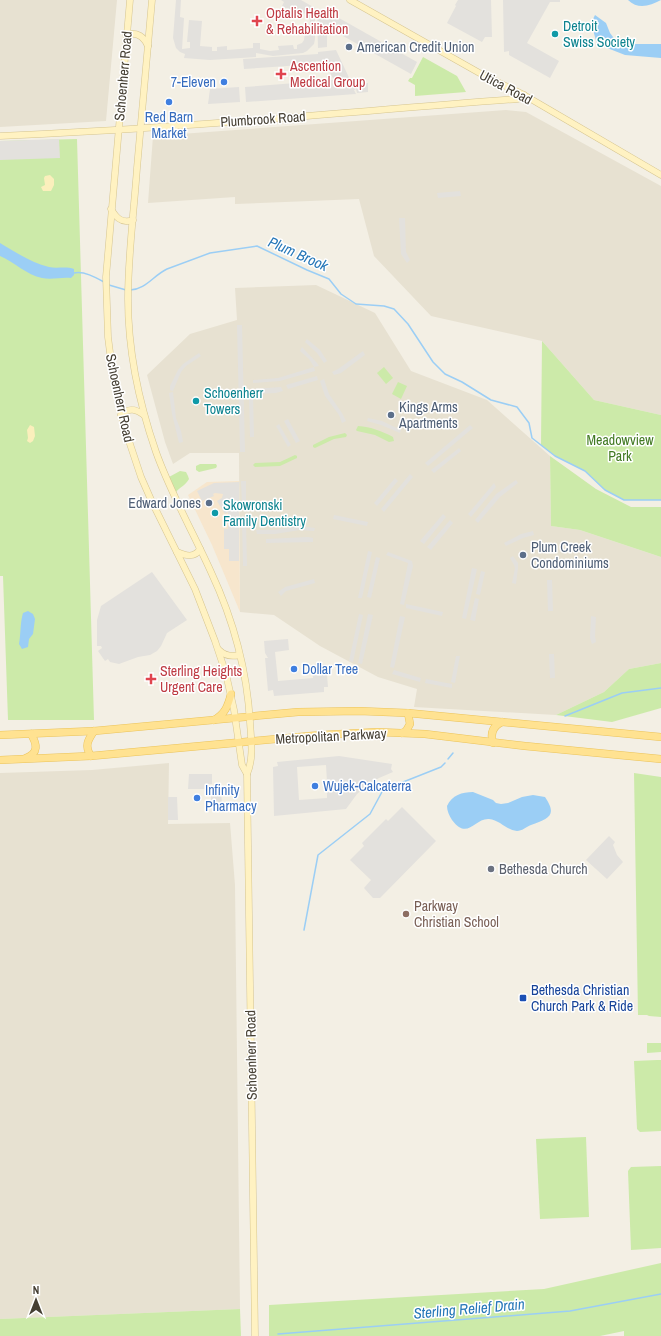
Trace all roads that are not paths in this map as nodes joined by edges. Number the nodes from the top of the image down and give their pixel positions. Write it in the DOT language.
graph roads {
  1 [pos="130,0"];
  2 [pos="152,0"];
  3 [pos="350,0"];
  4 [pos="126,35"];
  5 [pos="148,46"];
  6 [pos="524,95"];
  7 [pos="141,128"];
  8 [pos="118,130"];
  9 [pos="0,136"];
  10 [pos="661,175"];
  11 [pos="111,209"];
  12 [pos="133,220"];
  13 [pos="121,415"];
  14 [pos="144,415"];
  15 [pos="200,548"];
  16 [pos="177,552"];
  17 [pos="219,650"];
  18 [pos="240,655"];
  19 [pos="231,694"];
  20 [pos="408,713"];
  21 [pos="250,717"];
  22 [pos="236,718"];
  23 [pos="214,720"];
  24 [pos="502,722"];
  25 [pos="94,731"];
  26 [pos="402,733"];
  27 [pos="31,734"];
  28 [pos="0,735"];
  29 [pos="661,738"];
  30 [pos="251,741"];
  31 [pos="239,743"];
  32 [pos="493,743"];
  33 [pos="91,756"];
  34 [pos="24,759"];
  35 [pos="661,759"];
  36 [pos="0,760"];
  37 [pos="247,774"];
  38 [pos="255,1336"];
  1 -- 4 [label="main road, Schoenherr Road"];
  2 -- 5 [label="main road, Schoenherr Road"];
  3 -- 6 [label="main road, Utica Road"];
  4 -- 5 [label="main road"];
  4 -- 8 [label="main road, Schoenherr Road"];
  5 -- 7 [label="main road, Schoenherr Road"];
  6 -- 7 [label="main road, Plumbrook Road"];
  6 -- 10 [label="main road, Utica Road"];
  7 -- 8 [label="main road, Plumbrook Road"];
  7 -- 12 [label="main road, Schoenherr Road"];
  8 -- 9 [label="main road, Plumbrook Road"];
  8 -- 11 [label="main road, Schoenherr Road"];
  11 -- 12 [label="main road"];
  11 -- 13 [label="main road, Schoenherr Road"];
  12 -- 14 [label="main road, Schoenherr Road"];
  13 -- 14 [label="main road"];
  13 -- 16 [label="main road, Schoenherr Road"];
  14 -- 15 [label="main road, Schoenherr Road"];
  15 -- 16 [label="main road"];
  15 -- 18 [label="main road, Schoenherr Road"];
  16 -- 17 [label="main road, Schoenherr Road"];
  17 -- 18 [label="main road"];
  17 -- 19 [label="main road, Schoenherr Road"];
  18 -- 21 [label="main road, Schoenherr Road"];
  19 -- 22 [label="main road, Schoenherr Road"];
  19 -- 23 [label="main road"];
  20 -- 21 [label="main road, Metropolitan Parkway"];
  20 -- 24 [label="main road, Metropolitan Parkway"];
  20 -- 26 [label="main road"];
  21 -- 22 [label="main road, Metropolitan Parkway"];
  21 -- 30 [label="main road, Schoenherr Road"];
  22 -- 23 [label="main road, Metropolitan Parkway"];
  22 -- 31 [label="main road, Schoenherr Road"];
  23 -- 25 [label="main road, Metropolitan Parkway"];
  24 -- 29 [label="main road, Metropolitan Parkway"];
  24 -- 32 [label="main road"];
  25 -- 27 [label="main road, Metropolitan Parkway"];
  25 -- 33 [label="main road"];
  26 -- 30 [label="main road, Metropolitan Parkway"];
  26 -- 32 [label="main road, Metropolitan Parkway"];
  27 -- 28 [label="main road, Metropolitan Parkway"];
  27 -- 34 [label="main road"];
  30 -- 31 [label="main road, Metropolitan Parkway"];
  30 -- 37 [label="main road, Schoenherr Road"];
  31 -- 33 [label="main road, Metropolitan Parkway"];
  31 -- 37 [label="main road, Schoenherr Road"];
  32 -- 35 [label="main road, Metropolitan Parkway"];
  33 -- 34 [label="main road, Metropolitan Parkway"];
  34 -- 36 [label="main road, Metropolitan Parkway"];
  37 -- 38 [label="main road, Schoenherr Road"];
}
